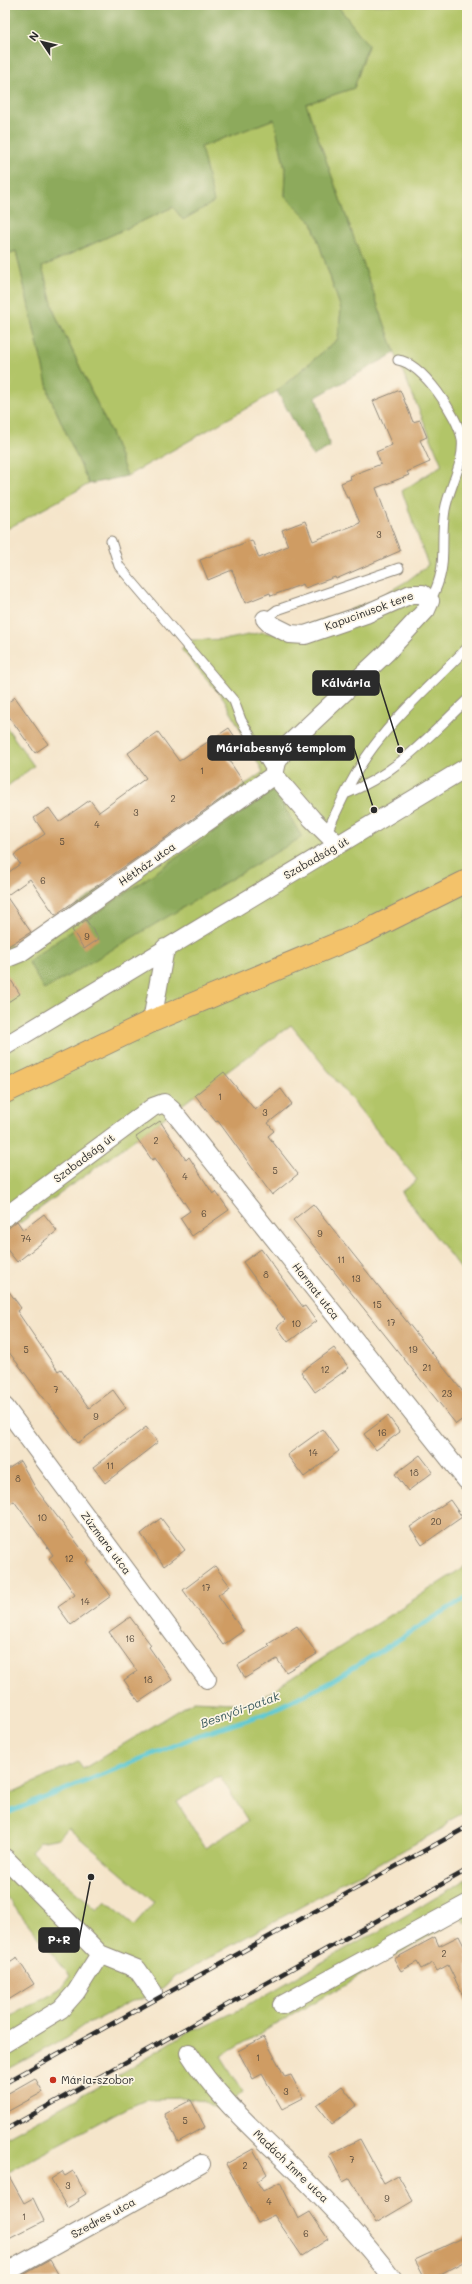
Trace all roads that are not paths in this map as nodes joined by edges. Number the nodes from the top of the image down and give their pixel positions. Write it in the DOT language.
graph roads {
  1 [pos="398,360"];
  2 [pos="111,541"];
  3 [pos="398,568"];
  4 [pos="430,601"];
  5 [pos="265,619"];
  6 [pos="467,648"];
  7 [pos="467,700"];
  8 [pos="467,767"];
  9 [pos="274,775"];
  10 [pos="345,794"];
  11 [pos="332,840"];
  12 [pos="467,881"];
  13 [pos="165,948"];
  14 [pos="13,956"];
  15 [pos="152,1021"];
  16 [pos="5,1046"];
  17 [pos="5,1092"];
  18 [pos="164,1103"];
  19 [pos="5,1217"];
  20 [pos="5,1407"];
  21 [pos="467,1481"];
  22 [pos="207,1679"];
  23 [pos="5,1858"];
  24 [pos="467,1904"];
  25 [pos="100,1954"];
  26 [pos="153,1992"];
  27 [pos="282,2005"];
  28 [pos="5,2043"];
  29 [pos="189,2053"];
  30 [pos="201,2164"];
  31 [pos="5,2272"];
  32 [pos="393,2279"];
  1 -- 4 [label="lane"];
  2 -- 9 [label="lane"];
  3 -- 5 [label="lane"];
  4 -- 5 [label="street, Kapucinusok tere"];
  4 -- 9 [label="street, Kapucinusok tere"];
  6 -- 10 [label="lane"];
  7 -- 10 [label="lane"];
  8 -- 11 [label="street, Szabadság út"];
  9 -- 11 [label="street"];
  9 -- 14 [label="street, Hétház utca"];
  10 -- 11 [label="lane"];
  11 -- 13 [label="street, Szabadság út"];
  12 -- 15 [label="main road"];
  13 -- 15 [label="street"];
  13 -- 16 [label="street, Szabadság út"];
  15 -- 17 [label="main road"];
  18 -- 19 [label="street, Szabadság út"];
  18 -- 21 [label="street, Harmat utca"];
  20 -- 22 [label="street, Zúzmara utca"];
  23 -- 25 [label="street"];
  24 -- 27 [label="street"];
  25 -- 26 [label="street"];
  25 -- 28 [label="street"];
  29 -- 32 [label="street, Madách Imre utca"];
  30 -- 31 [label="street, Szedres utca"];
}
